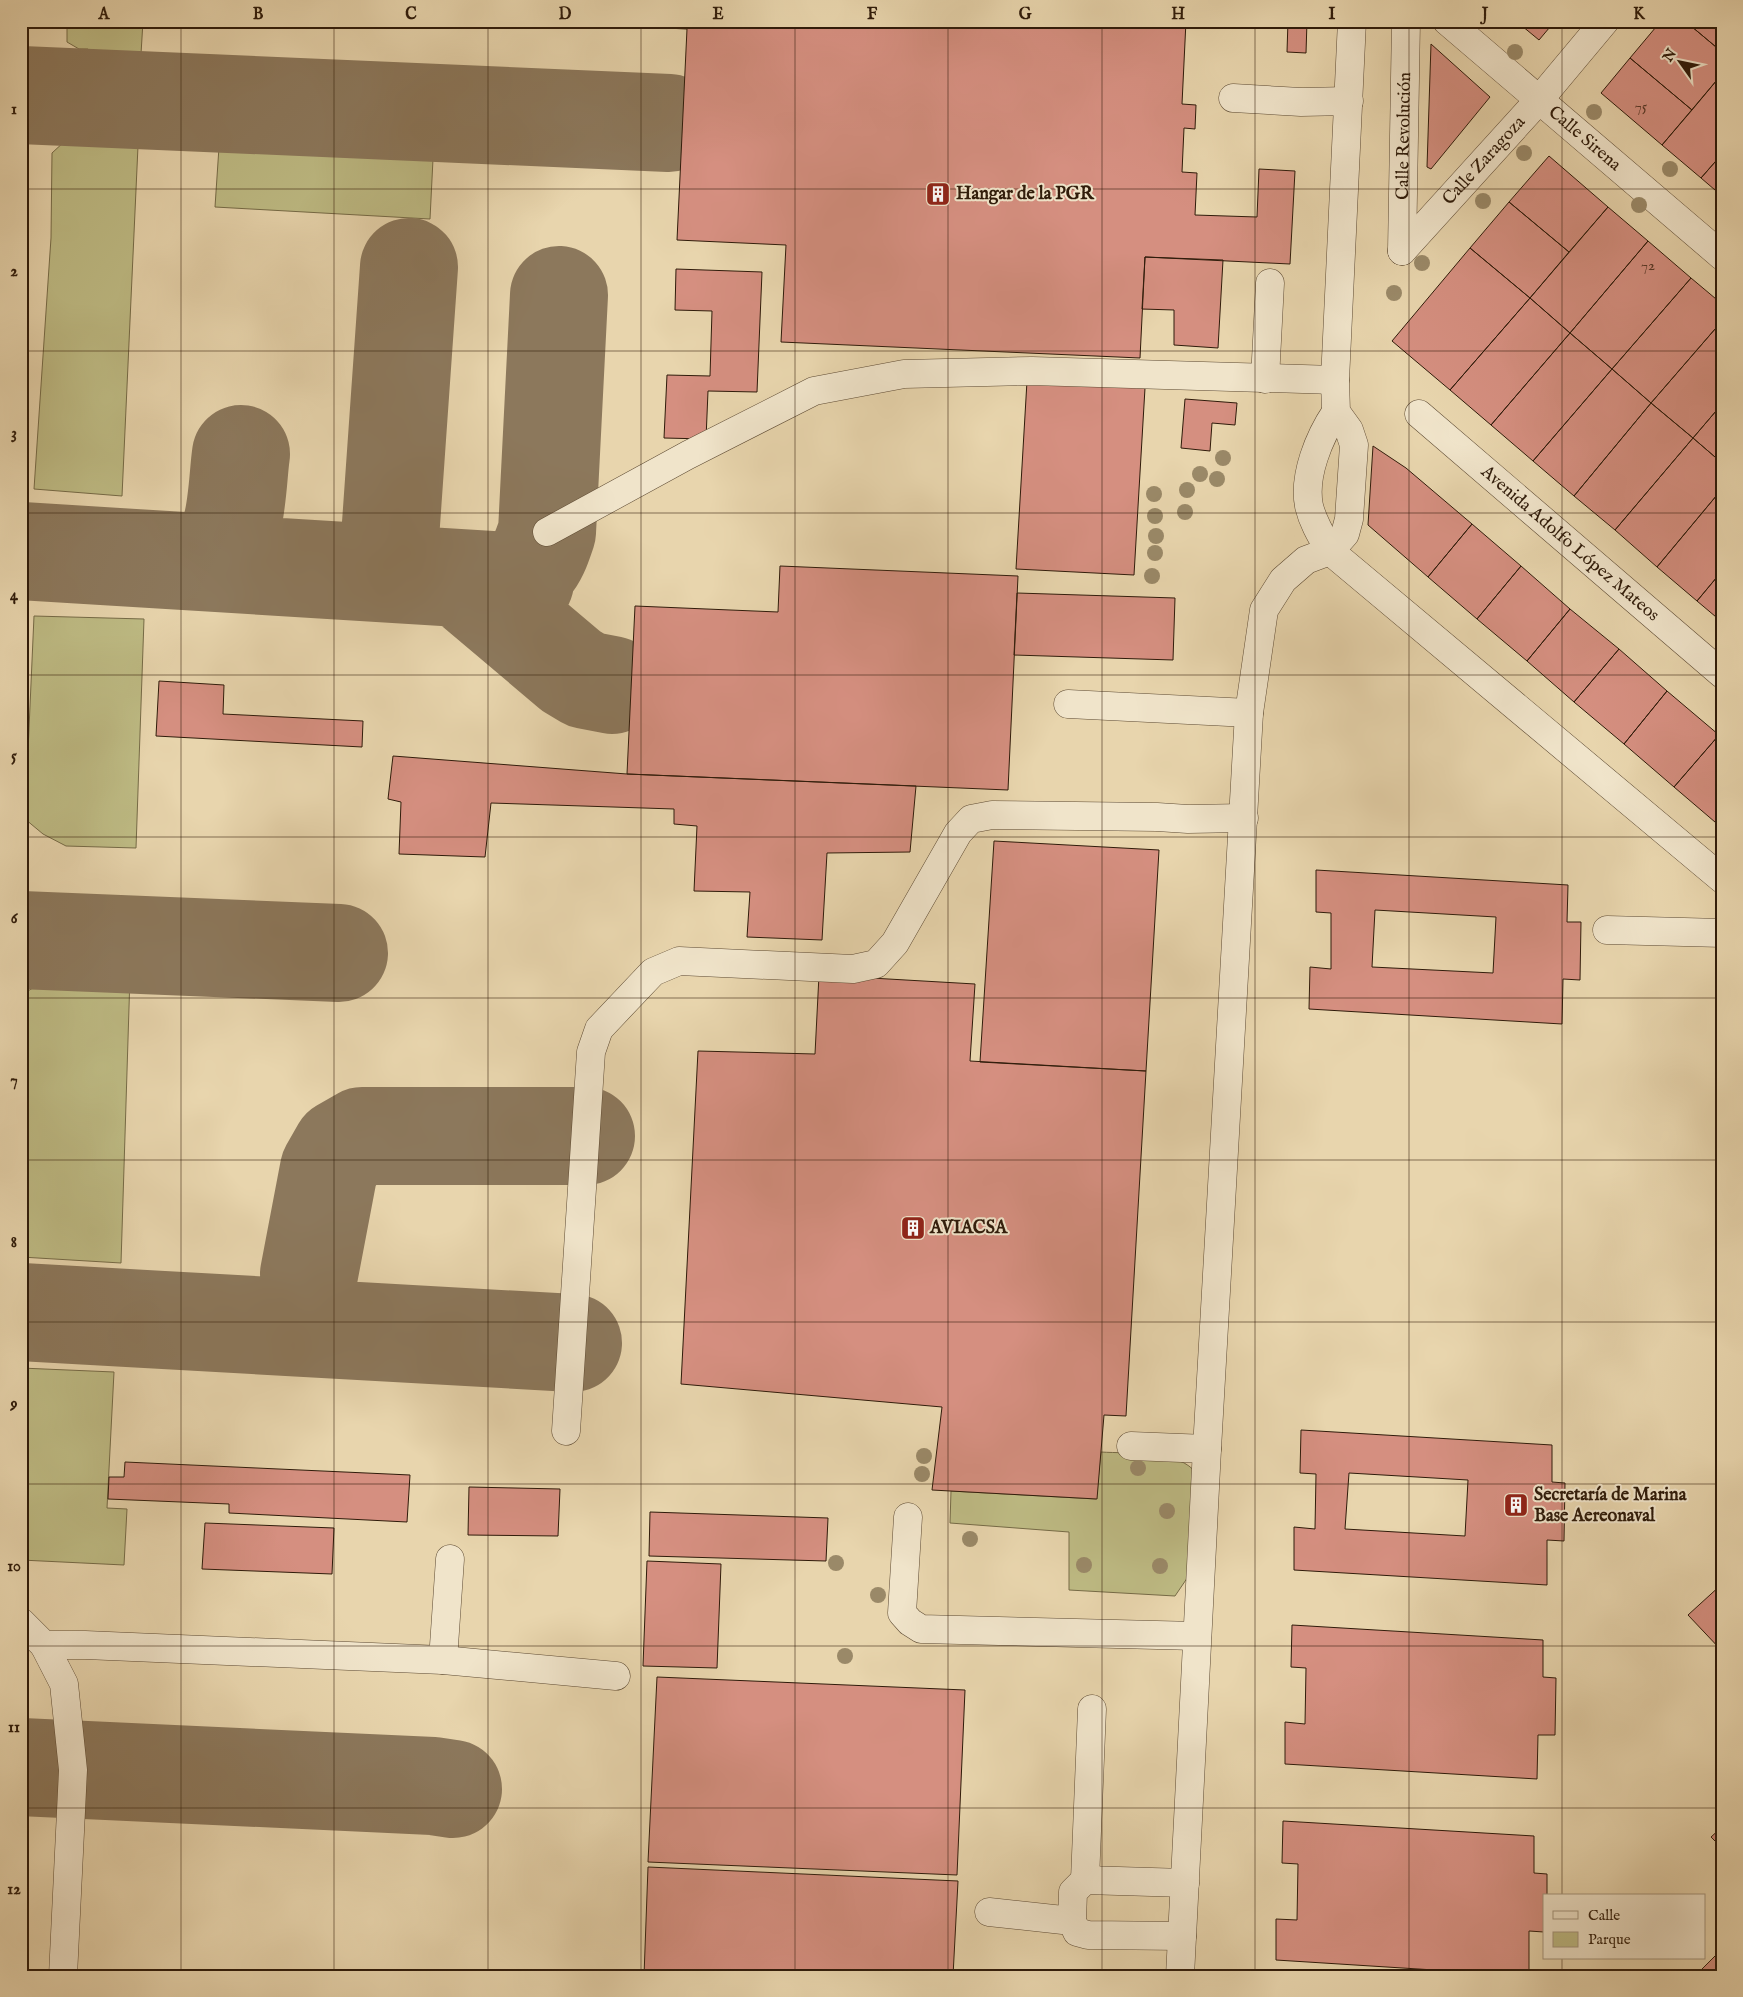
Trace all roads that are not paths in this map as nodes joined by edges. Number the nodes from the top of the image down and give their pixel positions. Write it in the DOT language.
graph roads {
  1 [pos="1352,21"];
  2 [pos="1406,21"];
  3 [pos="1448,21"];
  4 [pos="1605,21"];
  5 [pos="1233,98"];
  6 [pos="1539,100"];
  7 [pos="1349,101"];
  8 [pos="1402,251"];
  9 [pos="1722,256"];
  10 [pos="1270,283"];
  11 [pos="1265,379"];
  12 [pos="1335,380"];
  13 [pos="1336,412"];
  14 [pos="1419,414"];
  15 [pos="546,532"];
  16 [pos="1330,551"];
  17 [pos="1722,674"];
  18 [pos="1068,704"];
  19 [pos="1249,713"];
  20 [pos="1244,818"];
  21 [pos="1722,879"];
  22 [pos="1607,930"];
  23 [pos="1722,934"];
  24 [pos="566,1431"];
  25 [pos="1131,1446"];
  26 [pos="1207,1449"];
  27 [pos="908,1517"];
  28 [pos="450,1559"];
  29 [pos="21,1622"];
  30 [pos="1197,1636"];
  31 [pos="44,1645"];
  32 [pos="443,1660"];
  33 [pos="616,1676"];
  34 [pos="1092,1708"];
  35 [pos="1085,1880"];
  36 [pos="1185,1883"];
  37 [pos="989,1912"];
  38 [pos="1072,1922"];
  39 [pos="1182,1936"];
  40 [pos="63,1976"];
  41 [pos="1180,1976"];
  1 -- 7 [label="street"];
  2 -- 8 [label="street, Calle Revolución"];
  3 -- 6 [label="street, Calle Sirena"];
  4 -- 6 [label="street, Calle Zaragoza"];
  5 -- 7 [label="street"];
  6 -- 8 [label="street, Calle Zaragoza"];
  6 -- 9 [label="street, Calle Sirena"];
  7 -- 12 [label="street"];
  10 -- 11 [label="street"];
  11 -- 12 [label="street"];
  11 -- 15 [label="street"];
  12 -- 13 [label="street"];
  13 -- 16 [label="street"];
  13 -- 16 [label="street"];
  14 -- 17 [label="street, Avenida Adolfo López Mateos"];
  16 -- 19 [label="street"];
  16 -- 21 [label="street"];
  18 -- 19 [label="street"];
  19 -- 20 [label="street"];
  20 -- 24 [label="street"];
  20 -- 26 [label="street"];
  22 -- 23 [label="street"];
  25 -- 26 [label="street"];
  26 -- 30 [label="street"];
  27 -- 30 [label="street"];
  28 -- 32 [label="street"];
  29 -- 31 [label="street"];
  30 -- 36 [label="street"];
  31 -- 32 [label="street"];
  31 -- 40 [label="street"];
  32 -- 33 [label="street"];
  34 -- 35 [label="street"];
  35 -- 36 [label="street"];
  35 -- 38 [label="street"];
  36 -- 39 [label="street"];
  37 -- 38 [label="street"];
  38 -- 39 [label="street"];
  39 -- 41 [label="street"];
}
